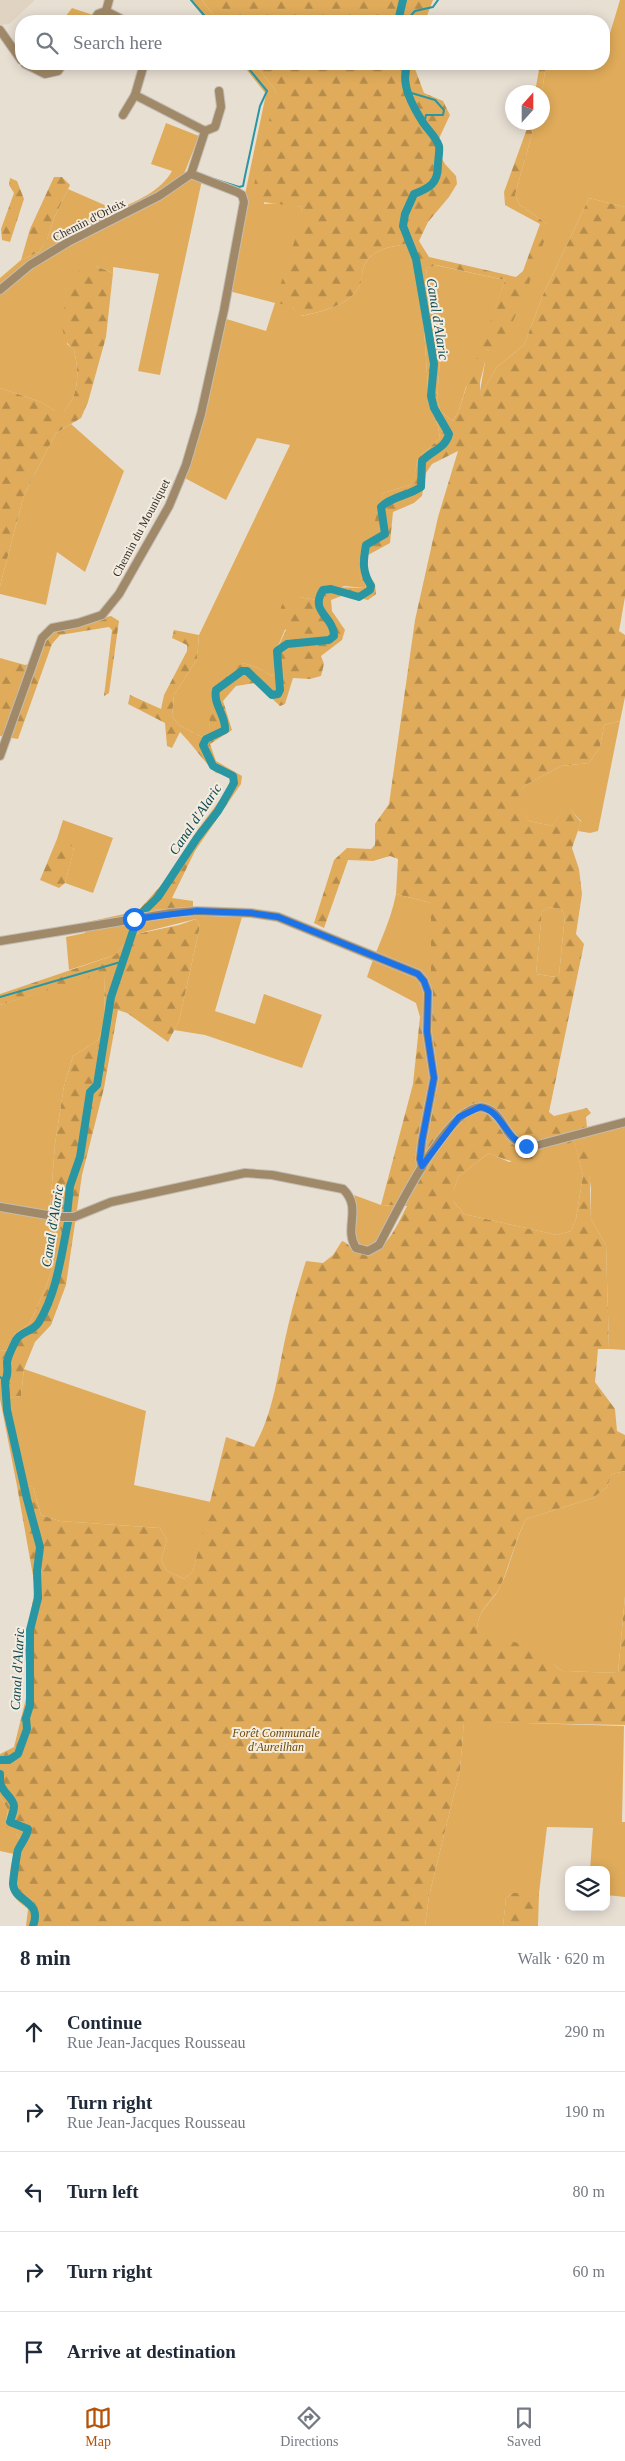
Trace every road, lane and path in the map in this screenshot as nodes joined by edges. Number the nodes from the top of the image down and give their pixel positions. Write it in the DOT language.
graph roads {
  1 [pos="109,0"];
  2 [pos="106,11"];
  3 [pos="97,15"];
  4 [pos="113,15"];
  5 [pos="0,30"];
  6 [pos="15,51"];
  7 [pos="36,70"];
  8 [pos="59,70"];
  9 [pos="142,70"];
  10 [pos="219,91"];
  11 [pos="135,95"];
  12 [pos="123,115"];
  13 [pos="205,131"];
  14 [pos="191,174"];
  15 [pos="0,290"];
  16 [pos="0,756"];
  17 [pos="0,941"];
  18 [pos="625,1122"];
  19 [pos="422,1166"];
  20 [pos="0,1207"];
  1 -- 2 [label="street"];
  2 -- 3 [label="street"];
  2 -- 4 [label="street"];
  5 -- 6 [label="street"];
  7 -- 8 [label="street"];
  9 -- 11 [label="street"];
  10 -- 13 [label="street"];
  11 -- 12 [label="street"];
  11 -- 13 [label="street"];
  13 -- 14 [label="street"];
  14 -- 15 [label="street, Chemin d'Orleix"];
  14 -- 16 [label="street, Chemin du Mouniquet"];
  17 -- 19 [label="street"];
  18 -- 19 [label="street"];
  19 -- 20 [label="street"];
}
